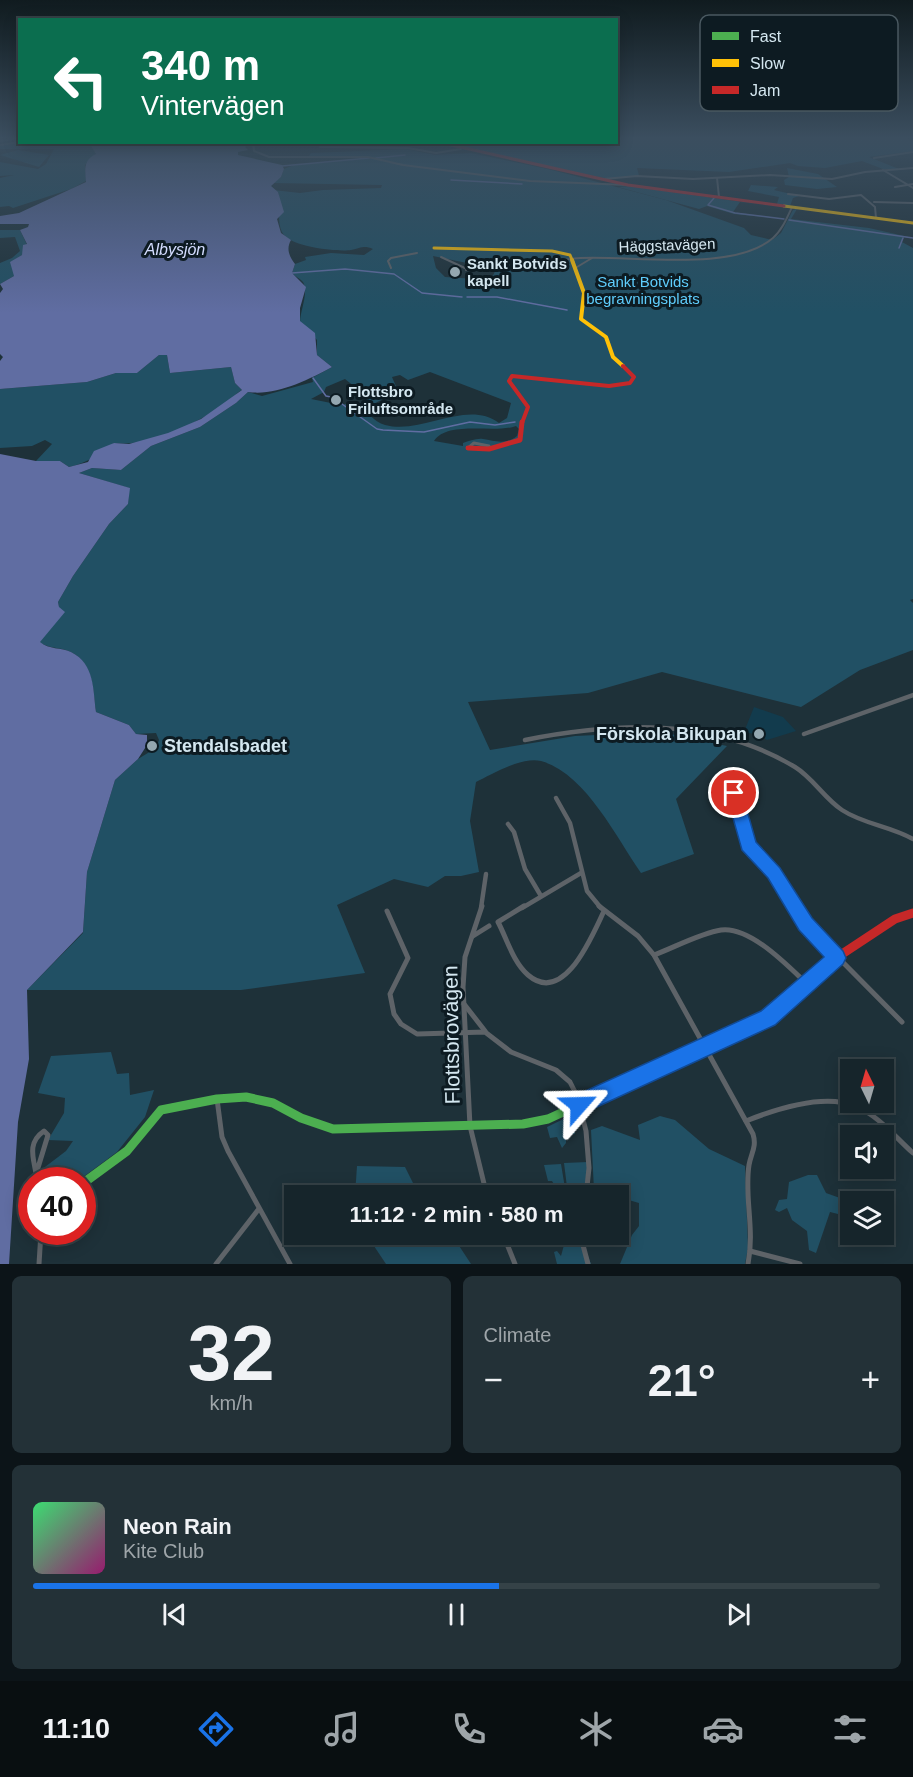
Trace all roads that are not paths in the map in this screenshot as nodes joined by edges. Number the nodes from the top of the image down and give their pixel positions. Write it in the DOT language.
graph roads {
  1 [pos="711,196"];
  2 [pos="805,196"];
  3 [pos="853,196"];
  4 [pos="863,196"];
  5 [pos="719,197"];
  6 [pos="873,202"];
  7 [pos="913,203"];
  8 [pos="792,207"];
  9 [pos="876,218"];
  10 [pos="913,223"];
  11 [pos="435,248"];
  12 [pos="417,253"];
  13 [pos="441,257"];
  14 [pos="592,258"];
  15 [pos="573,259"];
  16 [pos="577,267"];
  17 [pos="391,268"];
  18 [pos="468,447"];
  19 [pos="913,695"];
  20 [pos="804,734"];
  21 [pos="525,740"];
  22 [pos="720,782"];
  23 [pos="556,798"];
  24 [pos="508,824"];
  25 [pos="913,839"];
  26 [pos="581,873"];
  27 [pos="486,874"];
  28 [pos="541,896"];
  29 [pos="387,911"];
  30 [pos="604,911"];
  31 [pos="913,913"];
  32 [pos="489,926"];
  33 [pos="473,936"];
  34 [pos="654,955"];
  35 [pos="836,958"];
  36 [pos="807,984"];
  37 [pos="464,1004"];
  38 [pos="902,1022"];
  39 [pos="466,1032"];
  40 [pos="485,1032"];
  41 [pos="706,1046"];
  42 [pos="217,1098"];
  43 [pos="579,1105"];
  44 [pos="746,1120"];
  45 [pos="470,1125"];
  46 [pos="913,1153"];
  47 [pos="37,1171"];
  48 [pos="96,1174"];
  49 [pos="484,1185"];
  50 [pos="587,1185"];
  51 [pos="259,1210"];
  52 [pos="40,1245"];
  53 [pos="507,1245"];
  54 [pos="583,1245"];
  55 [pos="750,1251"];
  56 [pos="39,1264"];
  57 [pos="216,1264"];
  58 [pos="290,1264"];
  59 [pos="515,1264"];
  60 [pos="588,1264"];
  61 [pos="748,1264"];
  62 [pos="800,1264"];
  1 -- 5 [label="street"];
  2 -- 3 [label="street"];
  4 -- 6 [label="street"];
  5 -- 8 [label="street"];
  6 -- 7 [label="street"];
  6 -- 9 [label="street"];
  8 -- 9 [label="street"];
  8 -- 14 [label="street, Häggstavägen"];
  9 -- 10 [label="street"];
  11 -- 15 [label="street"];
  12 -- 17 [label="street"];
  13 -- 15 [label="street, Häggstavägen"];
  14 -- 15 [label="street, Häggstavägen"];
  14 -- 16 [label="street, Häggstavägen"];
  15 -- 16 [label="street"];
  16 -- 18 [label="street"];
  19 -- 20 [label="street"];
  21 -- 25 [label="street"];
  22 -- 35 [label="street"];
  23 -- 26 [label="street"];
  24 -- 28 [label="street"];
  26 -- 28 [label="street"];
  26 -- 30 [label="street"];
  27 -- 33 [label="street, Flottsbrovägen"];
  28 -- 30 [label="street"];
  29 -- 39 [label="street"];
  30 -- 34 [label="street"];
  31 -- 35 [label="street"];
  32 -- 33 [label="street"];
  33 -- 37 [label="street, Flottsbrovägen"];
  34 -- 36 [label="street"];
  34 -- 41 [label="street"];
  35 -- 36 [label="street"];
  35 -- 38 [label="street"];
  36 -- 41 [label="street"];
  37 -- 39 [label="street, Flottsbrovägen"];
  37 -- 40 [label="street"];
  39 -- 40 [label="street"];
  39 -- 45 [label="street, Flottsbrovägen"];
  40 -- 43 [label="street"];
  41 -- 43 [label="street"];
  41 -- 44 [label="street"];
  42 -- 45 [label="street"];
  42 -- 48 [label="street"];
  42 -- 51 [label="street"];
  43 -- 45 [label="street"];
  43 -- 50 [label="street"];
  44 -- 46 [label="street"];
  44 -- 55 [label="street"];
  45 -- 49 [label="street, Flottsbrovägen"];
  47 -- 47 [label="street"];
  51 -- 57 [label="street"];
  51 -- 58 [label="street"];
  52 -- 56 [label="street"];
  53 -- 59 [label="street"];
  54 -- 60 [label="street"];
  55 -- 61 [label="street"];
  55 -- 62 [label="street"];
}
